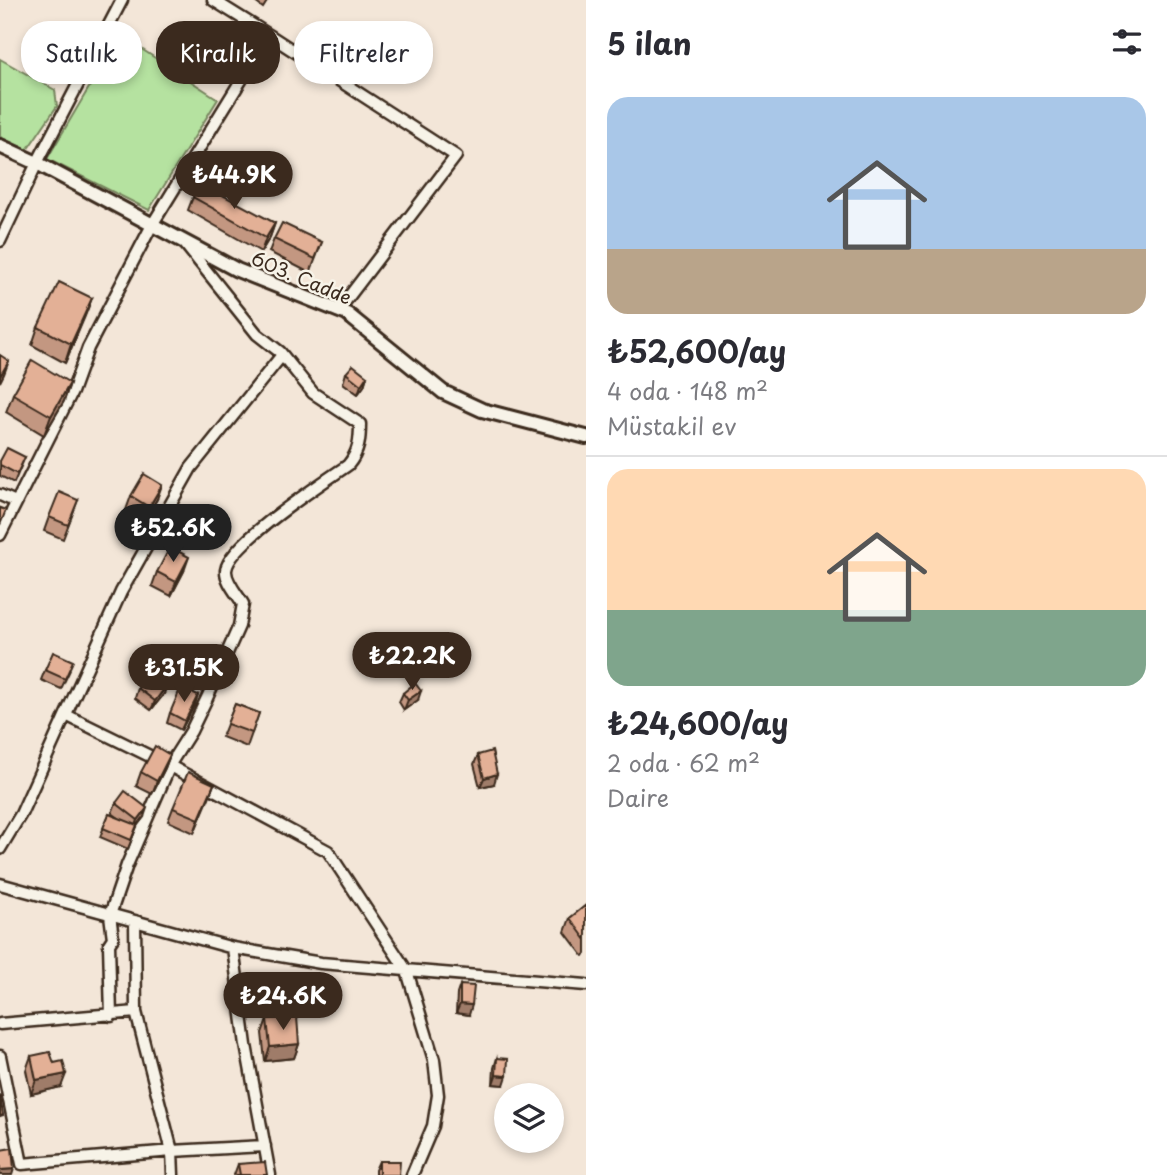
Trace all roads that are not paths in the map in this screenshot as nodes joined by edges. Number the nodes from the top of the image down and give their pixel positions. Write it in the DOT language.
graph roads {
  1 [pos="122,0"];
  2 [pos="213,0"];
  3 [pos="247,21"];
  4 [pos="280,42"];
  5 [pos="240,84"];
  6 [pos="0,146"];
  7 [pos="37,163"];
  8 [pos="152,225"];
  9 [pos="0,241"];
  10 [pos="182,241"];
  11 [pos="338,311"];
  12 [pos="282,355"];
  13 [pos="586,437"];
  14 [pos="0,495"];
  15 [pos="16,502"];
  16 [pos="0,535"];
  17 [pos="66,715"];
  18 [pos="170,766"];
  19 [pos="0,849"];
  20 [pos="0,884"];
  21 [pos="110,915"];
  22 [pos="135,921"];
  23 [pos="233,948"];
  24 [pos="407,971"];
  25 [pos="586,985"];
  26 [pos="136,1012"];
  27 [pos="111,1016"];
  28 [pos="0,1024"];
  29 [pos="0,1056"];
  30 [pos="265,1146"];
  31 [pos="172,1150"];
  32 [pos="22,1164"];
  33 [pos="24,1175"];
  34 [pos="173,1175"];
  35 [pos="270,1175"];
  36 [pos="412,1175"];
  1 -- 7 [label="street"];
  2 -- 3 [label="street"];
  4 -- 11 [label="street"];
  5 -- 8 [label="street"];
  6 -- 7 [label="street, 603. Cadde"];
  7 -- 8 [label="street, 603. Cadde"];
  7 -- 9 [label="street"];
  8 -- 10 [label="street, 603. Cadde"];
  8 -- 15 [label="street"];
  10 -- 11 [label="street, 603. Cadde"];
  10 -- 12 [label="street"];
  11 -- 13 [label="street, 603. Cadde"];
  12 -- 17 [label="street"];
  12 -- 18 [label="street"];
  14 -- 15 [label="street"];
  15 -- 16 [label="street"];
  17 -- 18 [label="street"];
  17 -- 19 [label="street"];
  18 -- 21 [label="street"];
  18 -- 24 [label="street"];
  20 -- 21 [label="street"];
  21 -- 22 [label="street"];
  21 -- 27 [label="street"];
  22 -- 23 [label="street"];
  22 -- 26 [label="street"];
  23 -- 24 [label="street"];
  23 -- 30 [label="street"];
  24 -- 25 [label="street"];
  24 -- 36 [label="street"];
  26 -- 27 [label="street"];
  26 -- 31 [label="street"];
  27 -- 28 [label="street"];
  29 -- 32 [label="street"];
  30 -- 31 [label="street"];
  30 -- 35 [label="street"];
  31 -- 32 [label="street"];
  31 -- 34 [label="street"];
  32 -- 33 [label="street"];
}
